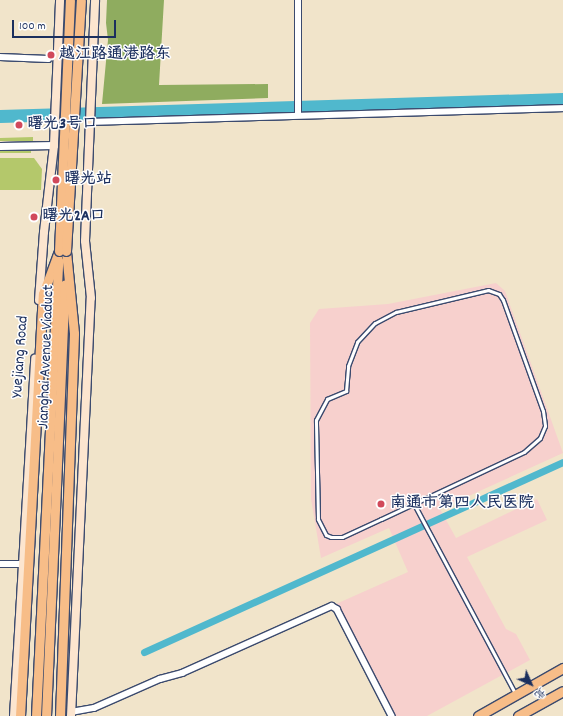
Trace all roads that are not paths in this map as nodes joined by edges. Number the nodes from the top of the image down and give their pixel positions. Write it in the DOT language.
graph roads {
  1 [pos="60,0"];
  2 [pos="70,0"];
  3 [pos="81,0"];
  4 [pos="95,0"];
  5 [pos="298,0"];
  6 [pos="0,57"];
  7 [pos="48,59"];
  8 [pos="563,108"];
  9 [pos="298,115"];
  10 [pos="91,122"];
  11 [pos="54,145"];
  12 [pos="0,146"];
  13 [pos="62,251"];
  14 [pos="414,504"];
  15 [pos="0,564"];
  16 [pos="21,564"];
  17 [pos="563,668"];
  18 [pos="563,691"];
  19 [pos="516,694"];
  20 [pos="71,714"];
  21 [pos="14,716"];
  22 [pos="20,716"];
  23 [pos="36,716"];
  24 [pos="46,716"];
  25 [pos="60,716"];
  26 [pos="392,716"];
  27 [pos="478,716"];
  28 [pos="518,716"];
  1 -- 11 [label="main road, Yuejiang Road"];
  2 -- 13 [label="main road, Jianghai Avenue Viaduct, bridge"];
  3 -- 13 [label="main road, Jianghai Avenue Viaduct, bridge"];
  4 -- 10 [label="main road"];
  5 -- 9 [label="street"];
  6 -- 7 [label="street"];
  8 -- 9 [label="street"];
  9 -- 10 [label="street"];
  10 -- 20 [label="main road"];
  11 -- 12 [label="street"];
  11 -- 16 [label="main road, Yuejiang Road"];
  13 -- 22 [label="main road"];
  13 -- 23 [label="main road, Jianghai Avenue Viaduct"];
  13 -- 24 [label="main road, Jianghai Avenue Viaduct"];
  13 -- 25 [label="main road"];
  14 -- 14 [label="lane"];
  14 -- 19 [label="lane"];
  15 -- 16 [label="street"];
  16 -- 21 [label="main road, Yuejiang Road"];
  17 -- 19 [label="main road"];
  18 -- 28 [label="main road"];
  19 -- 27 [label="main road"];
  20 -- 26 [label="street"];
}
